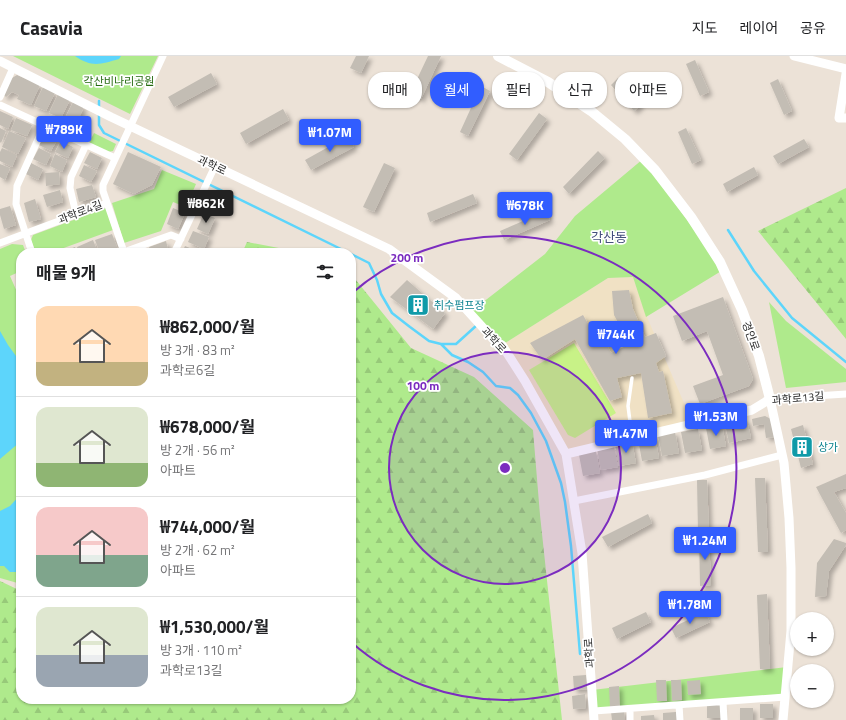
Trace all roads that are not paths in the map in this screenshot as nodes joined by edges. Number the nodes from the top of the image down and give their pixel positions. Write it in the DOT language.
graph roads {
  1 [pos="163,56"];
  2 [pos="498,56"];
  3 [pos="794,56"];
  4 [pos="0,62"];
  5 [pos="13,68"];
  6 [pos="846,69"];
  7 [pos="846,74"];
  8 [pos="0,97"];
  9 [pos="0,106"];
  10 [pos="846,118"];
  11 [pos="44,126"];
  12 [pos="130,126"];
  13 [pos="86,145"];
  14 [pos="115,158"];
  15 [pos="215,166"];
  16 [pos="107,203"];
  17 [pos="76,214"];
  18 [pos="25,233"];
  19 [pos="181,239"];
  20 [pos="0,243"];
  21 [pos="30,248"];
  22 [pos="120,248"];
  23 [pos="136,248"];
  24 [pos="176,248"];
  25 [pos="632,378"];
  26 [pos="846,394"];
  27 [pos="770,399"];
  28 [pos="632,438"];
  29 [pos="566,454"];
  30 [pos="782,455"];
  31 [pos="574,501"];
  32 [pos="785,697"];
  33 [pos="723,702"];
  34 [pos="680,705"];
  35 [pos="630,709"];
  36 [pos="594,716"];
  37 [pos="630,720"];
  38 [pos="680,720"];
  39 [pos="724,720"];
  40 [pos="783,720"];
  1 -- 12 [label="street"];
  2 -- 27 [label="main road, 경안로"];
  3 -- 6 [label="street"];
  4 -- 5 [label="street, 과학로"];
  5 -- 8 [label="street"];
  5 -- 12 [label="street, 과학로"];
  7 -- 10 [label="street"];
  9 -- 11 [label="street"];
  11 -- 13 [label="street"];
  11 -- 18 [label="street"];
  12 -- 14 [label="street, 과학로4길"];
  12 -- 15 [label="street, 과학로"];
  13 -- 14 [label="street"];
  13 -- 17 [label="street"];
  14 -- 16 [label="street, 과학로4길"];
  15 -- 19 [label="street"];
  15 -- 29 [label="street, 과학로"];
  16 -- 17 [label="street, 과학로4길"];
  16 -- 22 [label="street"];
  17 -- 18 [label="street, 과학로4길"];
  18 -- 20 [label="street, 과학로4길"];
  18 -- 21 [label="street"];
  19 -- 23 [label="street"];
  19 -- 24 [label="street"];
  25 -- 28 [label="lane"];
  26 -- 27 [label="street, 과학로13길"];
  27 -- 28 [label="street, 과학로13길"];
  27 -- 30 [label="street, 경안로"];
  28 -- 29 [label="street, 과학로13길"];
  29 -- 31 [label="street, 과학로"];
  30 -- 31 [label="street"];
  30 -- 32 [label="street, 경안로"];
  31 -- 36 [label="street, 과학로"];
  32 -- 33 [label="street"];
  32 -- 40 [label="street, 경안로"];
  33 -- 34 [label="street"];
  33 -- 39 [label="street"];
  34 -- 35 [label="street"];
  34 -- 38 [label="street"];
  35 -- 36 [label="street"];
  35 -- 37 [label="street"];
}
